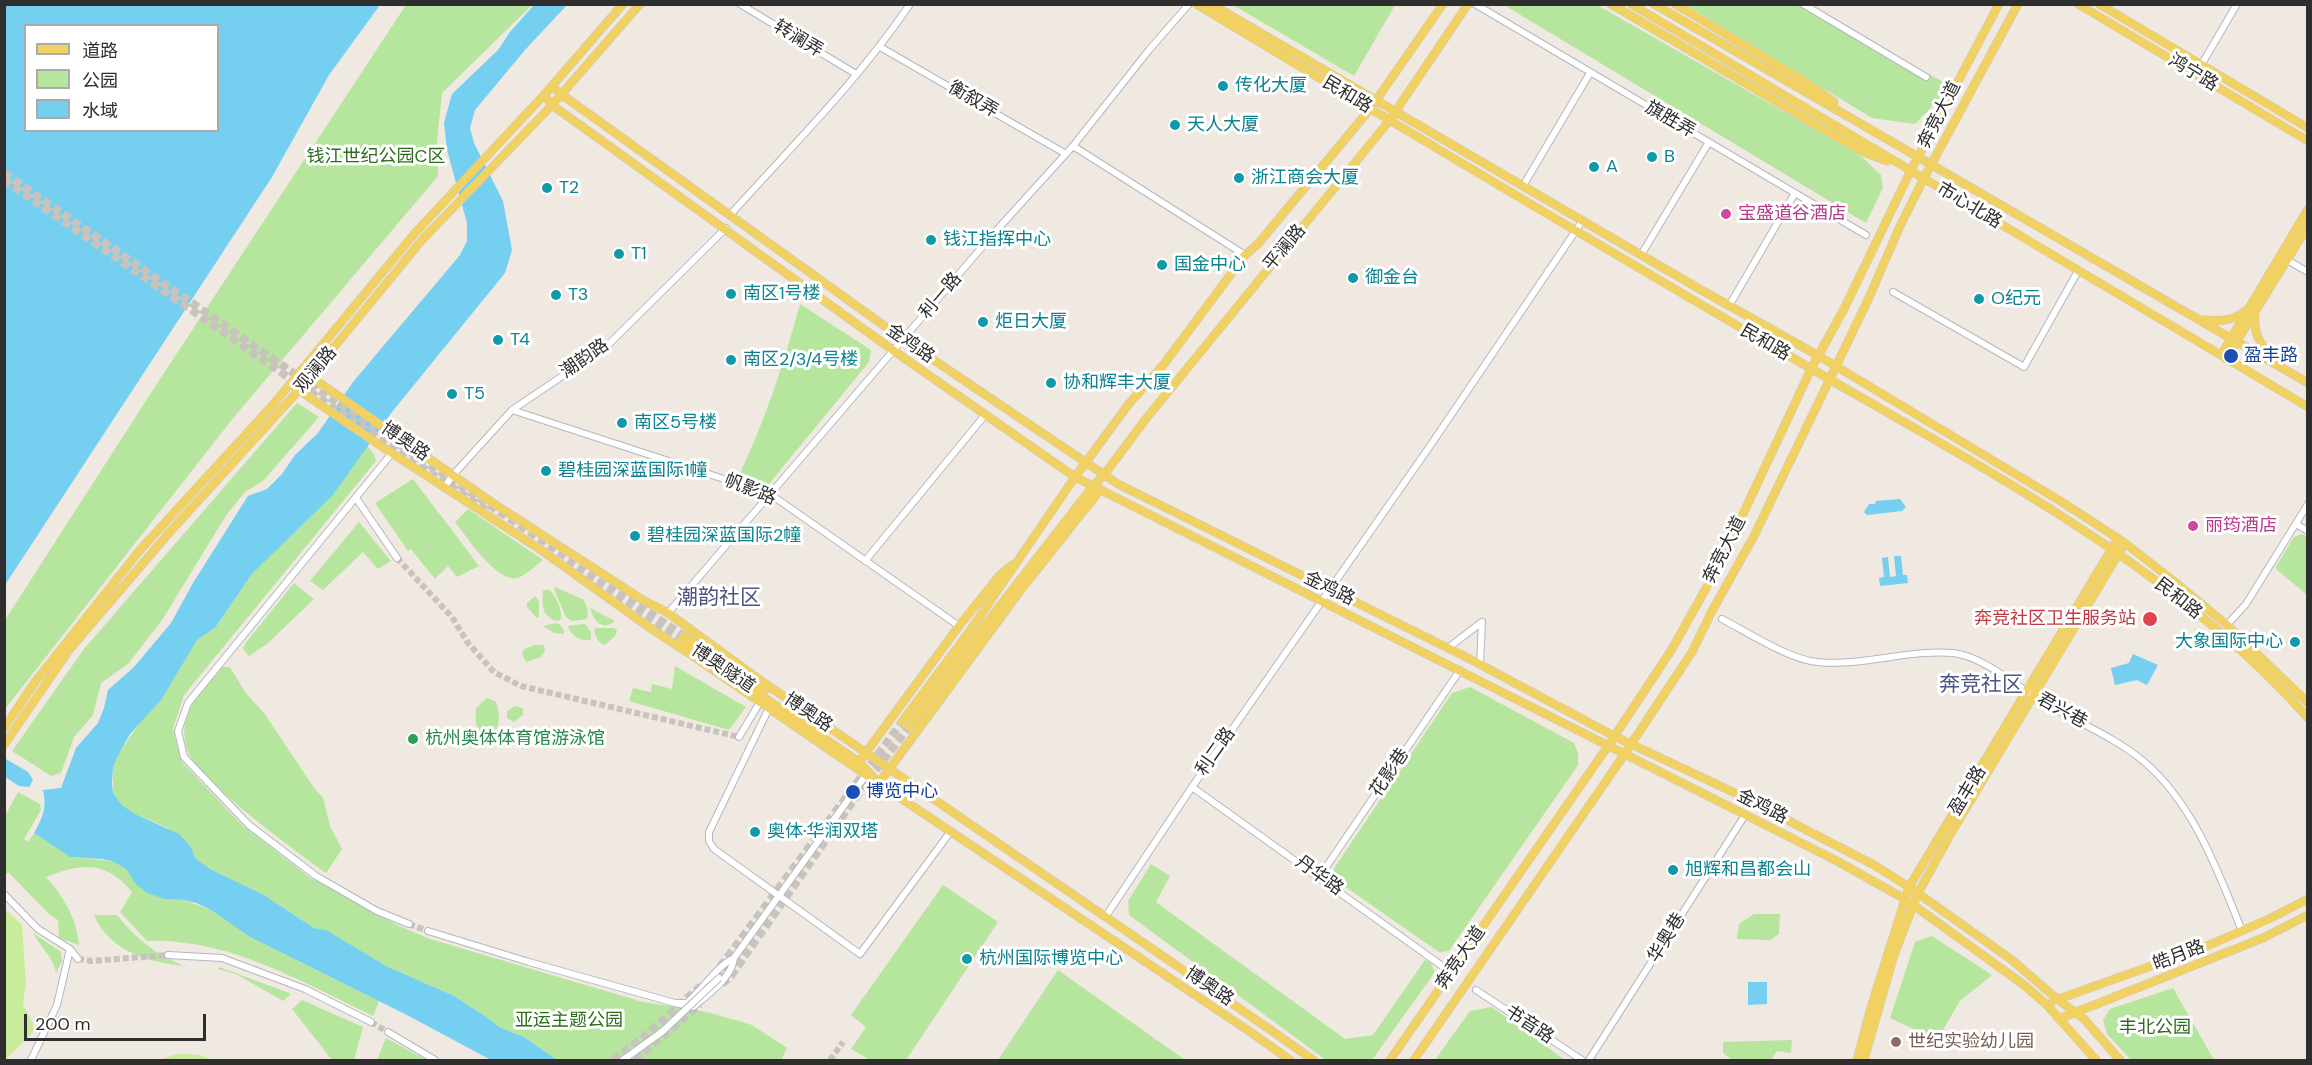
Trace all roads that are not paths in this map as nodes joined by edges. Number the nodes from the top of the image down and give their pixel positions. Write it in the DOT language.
graph roads {
  1 [pos="622,4"];
  2 [pos="640,4"];
  3 [pos="740,4"];
  4 [pos="910,4"];
  5 [pos="1189,4"];
  6 [pos="1196,4"];
  7 [pos="1211,4"];
  8 [pos="1443,4"];
  9 [pos="1468,4"];
  10 [pos="1475,4"];
  11 [pos="1611,4"];
  12 [pos="1632,4"];
  13 [pos="1654,4"];
  14 [pos="1674,4"];
  15 [pos="1803,4"];
  16 [pos="1999,4"];
  17 [pos="2018,4"];
  18 [pos="2078,4"];
  19 [pos="2099,4"];
  20 [pos="2237,4"];
  21 [pos="880,47"];
  22 [pos="2201,65"];
  23 [pos="856,74"];
  24 [pos="1590,74"];
  25 [pos="2196,74"];
  26 [pos="1926,77"];
  27 [pos="552,86"];
  28 [pos="561,94"];
  29 [pos="544,95"];
  30 [pos="1376,100"];
  31 [pos="552,105"];
  32 [pos="1370,109"];
  33 [pos="1396,111"];
  34 [pos="1389,121"];
  35 [pos="1866,126"];
  36 [pos="2307,128"];
  37 [pos="2307,141"];
  38 [pos="1709,142"];
  39 [pos="1073,146"];
  40 [pos="1066,154"];
  41 [pos="1919,156"];
  42 [pos="1931,164"];
  43 [pos="1911,170"];
  44 [pos="1924,178"];
  45 [pos="1523,186"];
  46 [pos="1795,193"];
  47 [pos="2307,209"];
  48 [pos="730,215"];
  49 [pos="1583,220"];
  50 [pos="2307,226"];
  51 [pos="726,228"];
  52 [pos="1574,231"];
  53 [pos="1866,235"];
  54 [pos="1245,255"];
  55 [pos="1641,255"];
  56 [pos="2287,260"];
  57 [pos="2078,271"];
  58 [pos="2307,272"];
  59 [pos="1893,292"];
  60 [pos="1729,306"];
  61 [pos="2253,308"];
  62 [pos="2199,320"];
  63 [pos="904,340"];
  64 [pos="2234,340"];
  65 [pos="894,351"];
  66 [pos="1819,356"];
  67 [pos="2223,357"];
  68 [pos="1835,366"];
  69 [pos="1811,369"];
  70 [pos="301,370"];
  71 [pos="2286,370"];
  72 [pos="310,376"];
  73 [pos="1828,379"];
  74 [pos="2307,383"];
  75 [pos="290,384"];
  76 [pos="298,391"];
  77 [pos="2307,407"];
  78 [pos="512,410"];
  79 [pos="985,415"];
  80 [pos="392,453"];
  81 [pos="1086,463"];
  82 [pos="453,475"];
  83 [pos="1104,475"];
  84 [pos="1075,477"];
  85 [pos="444,488"];
  86 [pos="1097,488"];
  87 [pos="770,494"];
  88 [pos="356,498"];
  89 [pos="2307,504"];
  90 [pos="2296,524"];
  91 [pos="2307,531"];
  92 [pos="2118,538"];
  93 [pos="2125,543"];
  94 [pos="2111,549"];
  95 [pos="2119,555"];
  96 [pos="397,558"];
  97 [pos="865,561"];
  98 [pos="1016,562"];
  99 [pos="1329,589"];
  100 [pos="1321,600"];
  101 [pos="668,613"];
  102 [pos="1722,620"];
  103 [pos="959,626"];
  104 [pos="2227,626"];
  105 [pos="1448,648"];
  106 [pos="61,655"];
  107 [pos="1480,664"];
  108 [pos="1460,670"];
  109 [pos="2030,694"];
  110 [pos="760,702"];
  111 [pos="2307,703"];
  112 [pos="797,705"];
  113 [pos="769,708"];
  114 [pos="2307,718"];
  115 [pos="4,728"];
  116 [pos="1614,736"];
  117 [pos="739,737"];
  118 [pos="1632,744"];
  119 [pos="4,745"];
  120 [pos="1608,746"];
  121 [pos="867,753"];
  122 [pos="1624,755"];
  123 [pos="857,765"];
  124 [pos="890,769"];
  125 [pos="867,776"];
  126 [pos="879,783"];
  127 [pos="1192,787"];
  128 [pos="1745,815"];
  129 [pos="951,831"];
  130 [pos="1320,876"];
  131 [pos="1909,887"];
  132 [pos="1918,893"];
  133 [pos="4,894"];
  134 [pos="781,895"];
  135 [pos="1905,899"];
  136 [pos="2307,899"];
  137 [pos="1913,905"];
  138 [pos="2307,915"];
  139 [pos="1106,916"];
  140 [pos="410,924"];
  141 [pos="428,931"];
  142 [pos="2242,931"];
  143 [pos="70,950"];
  144 [pos="168,955"];
  145 [pos="78,959"];
  146 [pos="1445,968"];
  147 [pos="719,978"];
  148 [pos="1476,990"];
  149 [pos="2057,999"];
  150 [pos="2047,1005"];
  151 [pos="2074,1012"];
  152 [pos="2059,1019"];
  153 [pos="371,1022"];
  154 [pos="388,1032"];
  155 [pos="31,1060"];
  156 [pos="435,1060"];
  157 [pos="623,1060"];
  158 [pos="1290,1060"];
  159 [pos="1313,1060"];
  160 [pos="1390,1060"];
  161 [pos="1414,1060"];
  162 [pos="1582,1060"];
  163 [pos="1589,1060"];
  164 [pos="1857,1060"];
  165 [pos="1864,1060"];
  166 [pos="2096,1060"];
  167 [pos="2120,1060"];
  1 -- 27 [label="main road, 观澜路"];
  2 -- 28 [label="main road, 观澜路"];
  3 -- 23 [label="street, 转澜弄"];
  4 -- 21 [label="street"];
  5 -- 39 [label="street, 利一路"];
  6 -- 32 [label="main road, 民和路"];
  7 -- 30 [label="main road, 民和路"];
  8 -- 30 [label="main road, 平澜路"];
  9 -- 33 [label="main road, 平澜路"];
  10 -- 24 [label="street, 旗胜弄"];
  11 -- 43 [label="main road"];
  12 -- 43 [label="main road, 市心北路"];
  13 -- 35 [label="main road, 市心北路"];
  14 -- 35 [label="main road"];
  15 -- 26 [label="street"];
  16 -- 41 [label="main road, 奔竞大道"];
  17 -- 42 [label="main road, 奔竞大道"];
  18 -- 25 [label="main road, 鸿宁路"];
  19 -- 22 [label="main road, 鸿宁路"];
  20 -- 22 [label="street"];
  21 -- 23 [label="street"];
  21 -- 40 [label="street, 衡叙弄"];
  22 -- 25 [label="street"];
  22 -- 36 [label="main road, 鸿宁路"];
  23 -- 48 [label="street"];
  24 -- 38 [label="street, 旗胜弄"];
  24 -- 45 [label="street"];
  25 -- 37 [label="main road, 鸿宁路"];
  27 -- 28 [label="main road, 金鸡路"];
  27 -- 29 [label="main road, 观澜路"];
  28 -- 31 [label="main road, 观澜路"];
  28 -- 48 [label="main road, 金鸡路"];
  29 -- 31 [label="main road, 金鸡路"];
  29 -- 70 [label="main road, 观澜路"];
  30 -- 32 [label="main road, 平澜路"];
  30 -- 33 [label="main road, 民和路"];
  31 -- 51 [label="main road, 金鸡路"];
  31 -- 72 [label="main road, 观澜路"];
  32 -- 34 [label="main road, 民和路"];
  32 -- 54 [label="main road, 平澜路"];
  33 -- 34 [label="main road, 平澜路"];
  33 -- 45 [label="main road, 民和路"];
  34 -- 52 [label="main road, 民和路"];
  34 -- 83 [label="main road, 平澜路"];
  35 -- 41 [label="main road, 市心北路"];
  38 -- 46 [label="street, 旗胜弄"];
  38 -- 55 [label="street"];
  39 -- 40 [label="street, 利一路"];
  39 -- 54 [label="street"];
  40 -- 63 [label="street, 利一路"];
  41 -- 42 [label="main road, 市心北路"];
  41 -- 43 [label="main road, 奔竞大道"];
  42 -- 44 [label="main road, 奔竞大道"];
  42 -- 62 [label="main road, 市心北路"];
  43 -- 44 [label="main road, 市心北路"];
  43 -- 66 [label="main road, 奔竞大道"];
  44 -- 57 [label="main road, 市心北路"];
  44 -- 68 [label="main road, 奔竞大道"];
  45 -- 49 [label="main road, 民和路"];
  46 -- 53 [label="street, 旗胜弄"];
  46 -- 60 [label="street"];
  47 -- 61 [label="main road"];
  48 -- 63 [label="main road, 金鸡路"];
  49 -- 52 [label="street, 利二路"];
  49 -- 55 [label="main road, 民和路"];
  50 -- 56 [label="main road"];
  51 -- 65 [label="main road, 金鸡路"];
  51 -- 78 [label="street, 潮韵路"];
  52 -- 69 [label="main road, 民和路"];
  52 -- 99 [label="street, 利二路"];
  54 -- 81 [label="main road, 平澜路"];
  55 -- 60 [label="main road, 民和路"];
  56 -- 58 [label="street"];
  56 -- 61 [label="main road"];
  57 -- 59 [label="street"];
  57 -- 67 [label="main road, 市心北路"];
  60 -- 66 [label="main road, 民和路"];
  61 -- 62 [label="main road"];
  61 -- 64 [label="main road"];
  61 -- 71 [label="main road"];
  62 -- 64 [label="main road, 市心北路"];
  63 -- 65 [label="street, 利一路"];
  63 -- 81 [label="main road, 金鸡路"];
  64 -- 67 [label="main road"];
  64 -- 71 [label="main road, 市心北路"];
  65 -- 79 [label="main road, 金鸡路"];
  65 -- 87 [label="street, 利一路"];
  66 -- 68 [label="main road, 民和路"];
  66 -- 69 [label="main road, 奔竞大道"];
  67 -- 77 [label="main road, 市心北路"];
  68 -- 73 [label="main road, 奔竞大道"];
  68 -- 92 [label="main road, 民和路"];
  69 -- 73 [label="main road, 民和路"];
  69 -- 116 [label="main road, 奔竞大道"];
  70 -- 72 [label="main road, 博奥路"];
  70 -- 75 [label="main road, 观澜路"];
  71 -- 74 [label="main road, 市心北路"];
  72 -- 76 [label="main road, 观澜路"];
  72 -- 82 [label="main road, 博奥路"];
  73 -- 94 [label="main road, 民和路"];
  73 -- 118 [label="main road, 奔竞大道"];
  75 -- 76 [label="main road, 博奥路"];
  75 -- 106 [label="main road, 观澜路"];
  76 -- 80 [label="main road, 博奥路"];
  76 -- 106 [label="main road, 观澜路"];
  78 -- 82 [label="street, 潮韵路"];
  78 -- 87 [label="street, 帆影路"];
  79 -- 84 [label="main road, 金鸡路"];
  79 -- 97 [label="street"];
  80 -- 85 [label="main road, 博奥路"];
  80 -- 88 [label="street"];
  81 -- 83 [label="main road, 金鸡路"];
  81 -- 84 [label="main road, 平澜路"];
  82 -- 85 [label="street, 潮韵路"];
  82 -- 101 [label="main road, 博奥路"];
  83 -- 86 [label="main road, 平澜路"];
  83 -- 99 [label="main road, 金鸡路"];
  84 -- 86 [label="main road, 金鸡路"];
  84 -- 98 [label="main road, 平澜路"];
  85 -- 110 [label="main road, 博奥路"];
  86 -- 98 [label="main road"];
  86 -- 100 [label="main road, 金鸡路"];
  86 -- 124 [label="main road"];
  87 -- 97 [label="street, 帆影路"];
  87 -- 101 [label="street, 利一路"];
  88 -- 96 [label="street"];
  88 -- 140 [label="street"];
  89 -- 90 [label="street"];
  90 -- 91 [label="street"];
  90 -- 104 [label="street"];
  92 -- 93 [label="main road, 民和路"];
  92 -- 94 [label="main road, 盈丰路"];
  93 -- 95 [label="main road, 盈丰路"];
  93 -- 104 [label="main road, 民和路"];
  94 -- 95 [label="main road, 民和路"];
  94 -- 109 [label="main road, 盈丰路"];
  95 -- 109 [label="main road, 盈丰路"];
  95 -- 114 [label="main road, 民和路"];
  97 -- 103 [label="street, 帆影路"];
  98 -- 103 [label="main road"];
  99 -- 100 [label="street, 利二路"];
  99 -- 105 [label="main road, 金鸡路"];
  100 -- 108 [label="main road, 金鸡路"];
  100 -- 127 [label="street, 利二路"];
  101 -- 112 [label="main road, 博奥路"];
  102 -- 109 [label="street, 君兴巷"];
  103 -- 121 [label="main road"];
  104 -- 111 [label="main road, 民和路"];
  105 -- 107 [label="main road, 金鸡路"];
  105 -- 107 [label="street"];
  106 -- 115 [label="main road, 观澜路"];
  106 -- 119 [label="main road, 观澜路"];
  107 -- 116 [label="main road, 金鸡路"];
  108 -- 120 [label="main road, 金鸡路"];
  108 -- 130 [label="street, 花影巷"];
  109 -- 131 [label="main road, 盈丰路"];
  109 -- 132 [label="main road, 盈丰路"];
  109 -- 142 [label="street, 君兴巷"];
  110 -- 113 [label="main road, 博奥路"];
  110 -- 117 [label="street"];
  112 -- 121 [label="main road, 博奥路"];
  112 -- 123 [label="main road, 博奥隧道"];
  113 -- 123 [label="main road, 博奥路"];
  113 -- 134 [label="street"];
  116 -- 118 [label="main road, 金鸡路"];
  116 -- 120 [label="main road, 奔竞大道"];
  118 -- 122 [label="main road, 奔竞大道"];
  118 -- 131 [label="main road, 金鸡路"];
  120 -- 122 [label="main road, 金鸡路"];
  120 -- 160 [label="main road, 奔竞大道"];
  121 -- 123 [label="main road"];
  121 -- 124 [label="main road, 博奥路"];
  122 -- 128 [label="main road, 金鸡路"];
  122 -- 161 [label="main road, 奔竞大道"];
  123 -- 125 [label="main road, 博奥路"];
  123 -- 126 [label="main road, 博奥隧道"];
  124 -- 126 [label="main road"];
  124 -- 139 [label="main road, 博奥路"];
  125 -- 126 [label="main road, 博奥路"];
  125 -- 134 [label="street"];
  126 -- 129 [label="main road, 博奥路"];
  127 -- 130 [label="street, 丹华路"];
  127 -- 139 [label="street, 利二路"];
  128 -- 135 [label="main road, 金鸡路"];
  128 -- 163 [label="street, 华奥巷"];
  129 -- 134 [label="street"];
  129 -- 158 [label="main road, 博奥路"];
  130 -- 146 [label="street, 丹华路"];
  131 -- 132 [label="main road, 金鸡路"];
  131 -- 135 [label="main road, 盈丰路"];
  132 -- 137 [label="main road, 盈丰路"];
  132 -- 149 [label="main road, 金鸡路"];
  133 -- 143 [label="street"];
  134 -- 141 [label="street"];
  135 -- 137 [label="main road, 金鸡路"];
  135 -- 164 [label="main road, 盈丰路"];
  136 -- 142 [label="main road, 皓月路"];
  137 -- 150 [label="main road, 金鸡路"];
  137 -- 165 [label="main road, 盈丰路"];
  138 -- 151 [label="main road, 皓月路"];
  139 -- 159 [label="main road, 博奥路"];
  142 -- 149 [label="main road, 皓月路"];
  143 -- 145 [label="street"];
  143 -- 155 [label="street"];
  144 -- 153 [label="street"];
  147 -- 157 [label="street, bridge"];
  148 -- 162 [label="street, 书音路"];
  149 -- 150 [label="main road, 皓月路"];
  149 -- 151 [label="main road, 金鸡路"];
  150 -- 152 [label="main road, 金鸡路"];
  151 -- 152 [label="main road, 皓月路"];
  151 -- 167 [label="main road, 金鸡路"];
  152 -- 166 [label="main road, 金鸡路"];
  154 -- 156 [label="street"];
}
